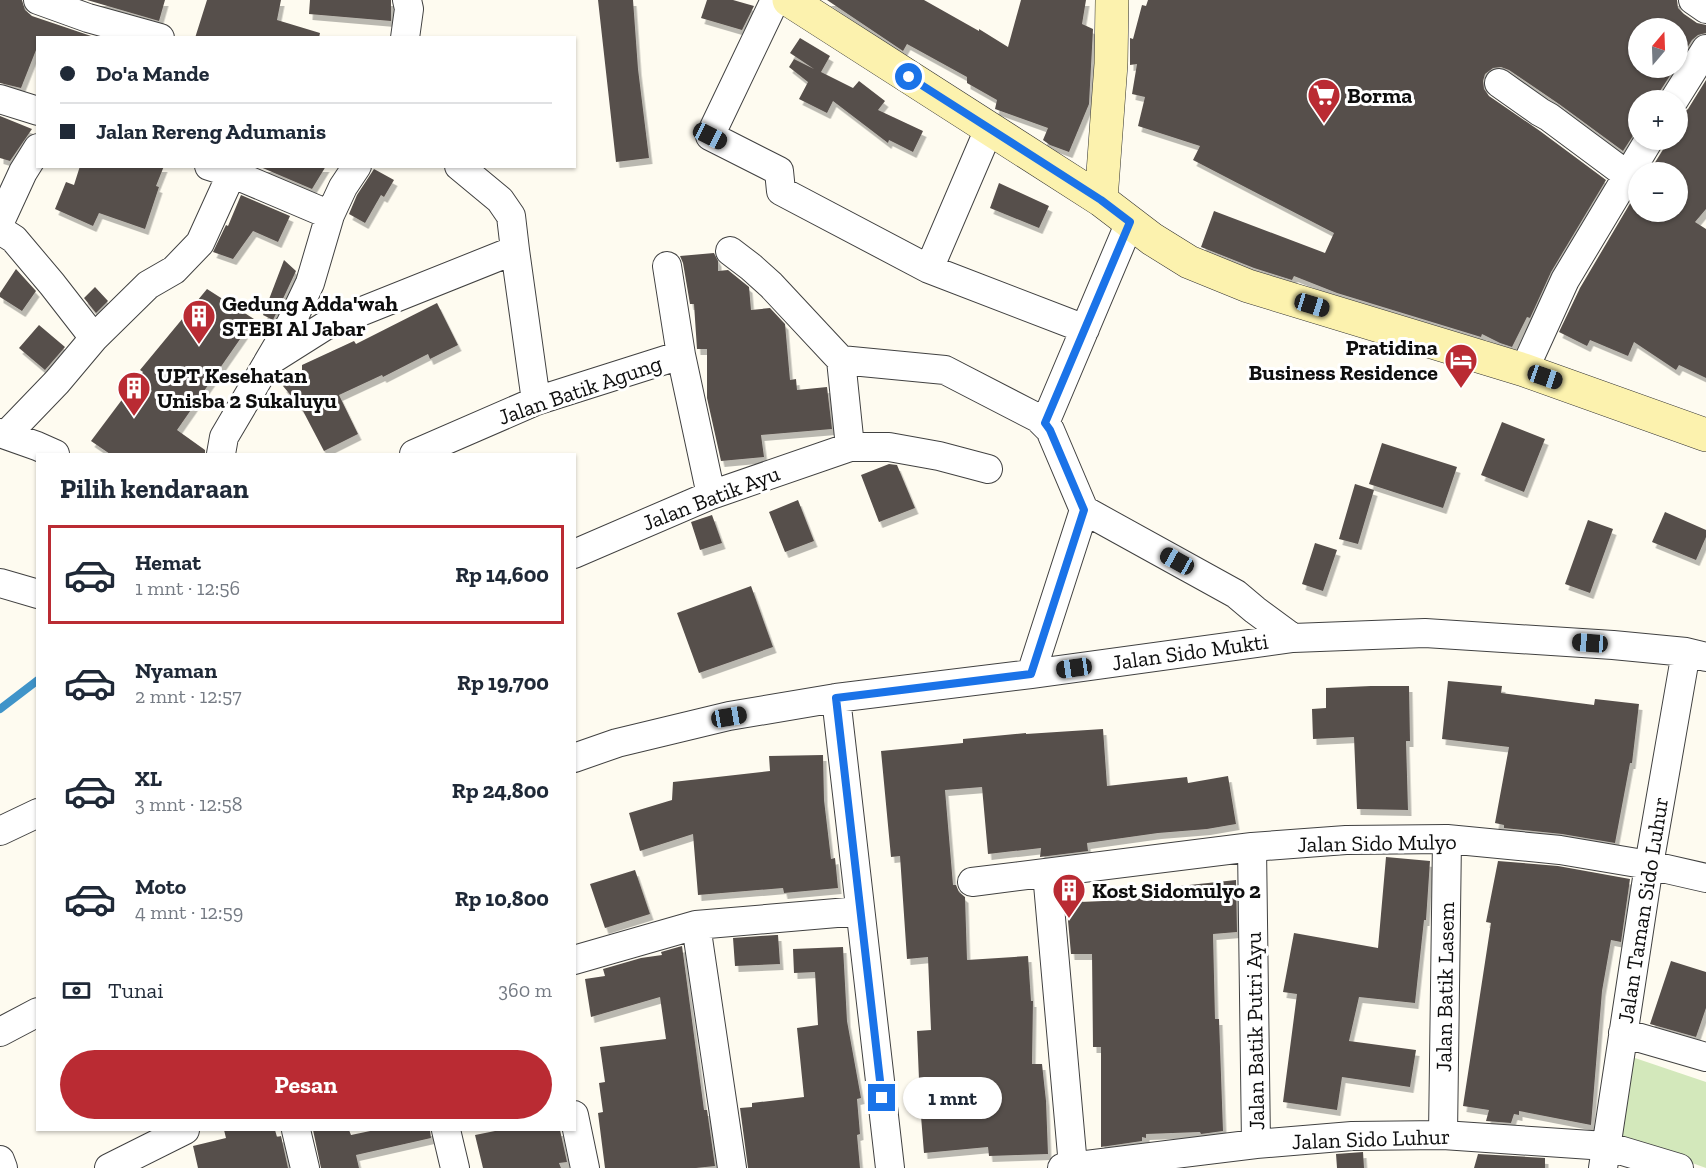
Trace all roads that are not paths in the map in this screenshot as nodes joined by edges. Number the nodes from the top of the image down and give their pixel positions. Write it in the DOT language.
graph roads {
  1 [pos="38,0"];
  2 [pos="407,0"];
  3 [pos="775,0"];
  4 [pos="789,0"];
  5 [pos="1112,0"];
  6 [pos="1693,0"];
  7 [pos="1706,9"];
  8 [pos="87,19"];
  9 [pos="152,36"];
  10 [pos="405,36"];
  11 [pos="1706,49"];
  12 [pos="1499,83"];
  13 [pos="1680,90"];
  14 [pos="0,99"];
  15 [pos="36,110"];
  16 [pos="989,129"];
  17 [pos="1643,150"];
  18 [pos="36,151"];
  19 [pos="356,168"];
  20 [pos="461,168"];
  21 [pos="225,169"];
  22 [pos="1627,175"];
  23 [pos="1101,200"];
  24 [pos="330,215"];
  25 [pos="0,222"];
  26 [pos="1130,222"];
  27 [pos="0,230"];
  28 [pos="515,250"];
  29 [pos="730,251"];
  30 [pos="667,266"];
  31 [pos="929,269"];
  32 [pos="1084,329"];
  33 [pos="94,338"];
  34 [pos="681,355"];
  35 [pos="841,360"];
  36 [pos="268,362"];
  37 [pos="1524,370"];
  38 [pos="536,400"];
  39 [pos="1045,423"];
  40 [pos="3,434"];
  41 [pos="1706,435"];
  42 [pos="850,447"];
  43 [pos="53,453"];
  44 [pos="220,453"];
  45 [pos="416,453"];
  46 [pos="988,469"];
  47 [pos="711,495"];
  48 [pos="1084,510"];
  49 [pos="576,553"];
  50 [pos="0,583"];
  51 [pos="36,593"];
  52 [pos="1293,638"];
  53 [pos="1696,655"];
  54 [pos="1031,674"];
  55 [pos="836,698"];
  56 [pos="576,757"];
  57 [pos="36,814"];
  58 [pos="0,831"];
  59 [pos="1447,839"];
  60 [pos="1252,847"];
  61 [pos="1649,865"];
  62 [pos="1047,873"];
  63 [pos="1706,878"];
  64 [pos="972,882"];
  65 [pos="860,912"];
  66 [pos="696,925"];
  67 [pos="576,959"];
  68 [pos="36,1013"];
  69 [pos="0,1032"];
  70 [pos="1623,1033"];
  71 [pos="1706,1057"];
  72 [pos="576,1125"];
  73 [pos="184,1131"];
  74 [pos="296,1131"];
  75 [pos="446,1131"];
  76 [pos="1443,1135"];
  77 [pos="1256,1144"];
  78 [pos="1604,1157"];
  79 [pos="148,1159"];
  80 [pos="0,1160"];
  81 [pos="1067,1167"];
  82 [pos="3,1168"];
  83 [pos="109,1168"];
  84 [pos="305,1168"];
  85 [pos="454,1168"];
  86 [pos="585,1168"];
  87 [pos="732,1168"];
  88 [pos="890,1168"];
  89 [pos="1679,1168"];
  1 -- 8 [label="street"];
  2 -- 10 [label="street"];
  3 -- 31 [label="street"];
  4 -- 16 [label="main road"];
  5 -- 23 [label="main road"];
  6 -- 7 [label="street"];
  8 -- 9 [label="street"];
  11 -- 13 [label="street"];
  12 -- 22 [label="street"];
  14 -- 15 [label="street"];
  16 -- 23 [label="main road"];
  16 -- 31 [label="street"];
  17 -- 22 [label="street"];
  18 -- 25 [label="street"];
  19 -- 24 [label="street"];
  20 -- 28 [label="street"];
  21 -- 24 [label="street"];
  21 -- 33 [label="street"];
  22 -- 37 [label="street"];
  23 -- 26 [label="main road"];
  24 -- 36 [label="street"];
  26 -- 32 [label="street"];
  26 -- 37 [label="main road"];
  27 -- 33 [label="street"];
  28 -- 36 [label="street"];
  28 -- 38 [label="street"];
  29 -- 35 [label="street"];
  30 -- 34 [label="street"];
  31 -- 32 [label="street"];
  32 -- 39 [label="street"];
  33 -- 40 [label="street"];
  34 -- 38 [label="street, Jalan Batik Agung"];
  34 -- 47 [label="street, Jalan Batik Agung"];
  35 -- 39 [label="street"];
  35 -- 42 [label="street"];
  36 -- 44 [label="street"];
  37 -- 41 [label="main road"];
  38 -- 45 [label="street, Jalan Batik Agung"];
  39 -- 48 [label="street"];
  40 -- 43 [label="street"];
  42 -- 46 [label="street, Jalan Batik Ayu"];
  42 -- 47 [label="street, Jalan Batik Ayu"];
  47 -- 49 [label="street, Jalan Batik Ayu"];
  48 -- 52 [label="street"];
  48 -- 54 [label="street"];
  50 -- 51 [label="street"];
  52 -- 53 [label="street, Jalan Sido Mukti"];
  52 -- 54 [label="street, Jalan Sido Mukti"];
  53 -- 61 [label="street, Jalan Taman Sido Luhur"];
  54 -- 55 [label="street, Jalan Sido Mukti"];
  55 -- 56 [label="street, Jalan Sido Mukti"];
  55 -- 65 [label="street"];
  57 -- 58 [label="street"];
  59 -- 60 [label="street, Jalan Sido Mulyo"];
  59 -- 61 [label="street, Jalan Sido Mulyo"];
  59 -- 76 [label="street, Jalan Batik Lasem"];
  60 -- 62 [label="street, Jalan Sido Mulyo"];
  60 -- 77 [label="street, Jalan Batik Putri Ayu"];
  61 -- 63 [label="street, Jalan Sido Mulyo"];
  61 -- 70 [label="street, Jalan Taman Sido Luhur"];
  62 -- 64 [label="street, Jalan Sido Mulyo"];
  62 -- 81 [label="street"];
  65 -- 66 [label="street"];
  65 -- 88 [label="street"];
  66 -- 67 [label="street"];
  66 -- 87 [label="street"];
  68 -- 69 [label="street"];
  70 -- 71 [label="street"];
  70 -- 78 [label="street, Jalan Taman Sido Luhur"];
  72 -- 86 [label="street"];
  73 -- 79 [label="street"];
  74 -- 84 [label="street"];
  75 -- 85 [label="street"];
  76 -- 77 [label="street, Jalan Sido Luhur"];
  76 -- 78 [label="street, Jalan Sido Luhur"];
  77 -- 81 [label="street, Jalan Sido Luhur"];
  78 -- 89 [label="street, Jalan Sido Luhur"];
  79 -- 83 [label="street"];
  80 -- 82 [label="street"];
}
